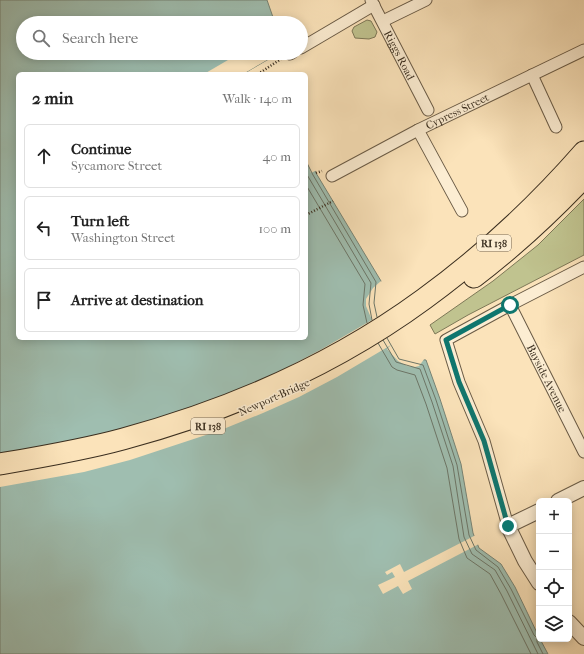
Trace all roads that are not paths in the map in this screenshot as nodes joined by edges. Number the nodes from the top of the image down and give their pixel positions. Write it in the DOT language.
graph roads {
  1 [pos="426,0"];
  2 [pos="372,3"];
  3 [pos="383,21"];
  4 [pos="308,44"];
  5 [pos="584,50"];
  6 [pos="532,75"];
  7 [pos="428,110"];
  8 [pos="556,127"];
  9 [pos="418,130"];
  10 [pos="584,152"];
  11 [pos="332,176"];
  12 [pos="584,177"];
  13 [pos="462,211"];
  14 [pos="584,268"];
  15 [pos="510,305"];
  16 [pos="396,325"];
  17 [pos="584,452"];
  18 [pos="0,464"];
  19 [pos="0,478"];
  20 [pos="584,488"];
  21 [pos="564,498"];
  22 [pos="536,512"];
  23 [pos="508,526"];
  24 [pos="536,578"];
  25 [pos="572,625"];
  26 [pos="584,638"];
  1 -- 3 [label="street"];
  2 -- 3 [label="street, Riggs Road"];
  2 -- 4 [label="street"];
  3 -- 7 [label="street, Riggs Road"];
  5 -- 6 [label="street, Cypress Street"];
  6 -- 8 [label="street"];
  6 -- 9 [label="street, Cypress Street"];
  9 -- 11 [label="street, Cypress Street"];
  9 -- 13 [label="street"];
  10 -- 16 [label="highway, RI 138"];
  12 -- 16 [label="highway, RI 138"];
  14 -- 15 [label="street"];
  15 -- 17 [label="street, Bayside Avenue"];
  15 -- 23 [label="street"];
  16 -- 18 [label="highway, Newport Bridge / RI 138"];
  16 -- 19 [label="highway, Newport Bridge / RI 138"];
  20 -- 21 [label="street"];
  22 -- 23 [label="street"];
  23 -- 24 [label="street"];
  25 -- 26 [label="street"];
}
